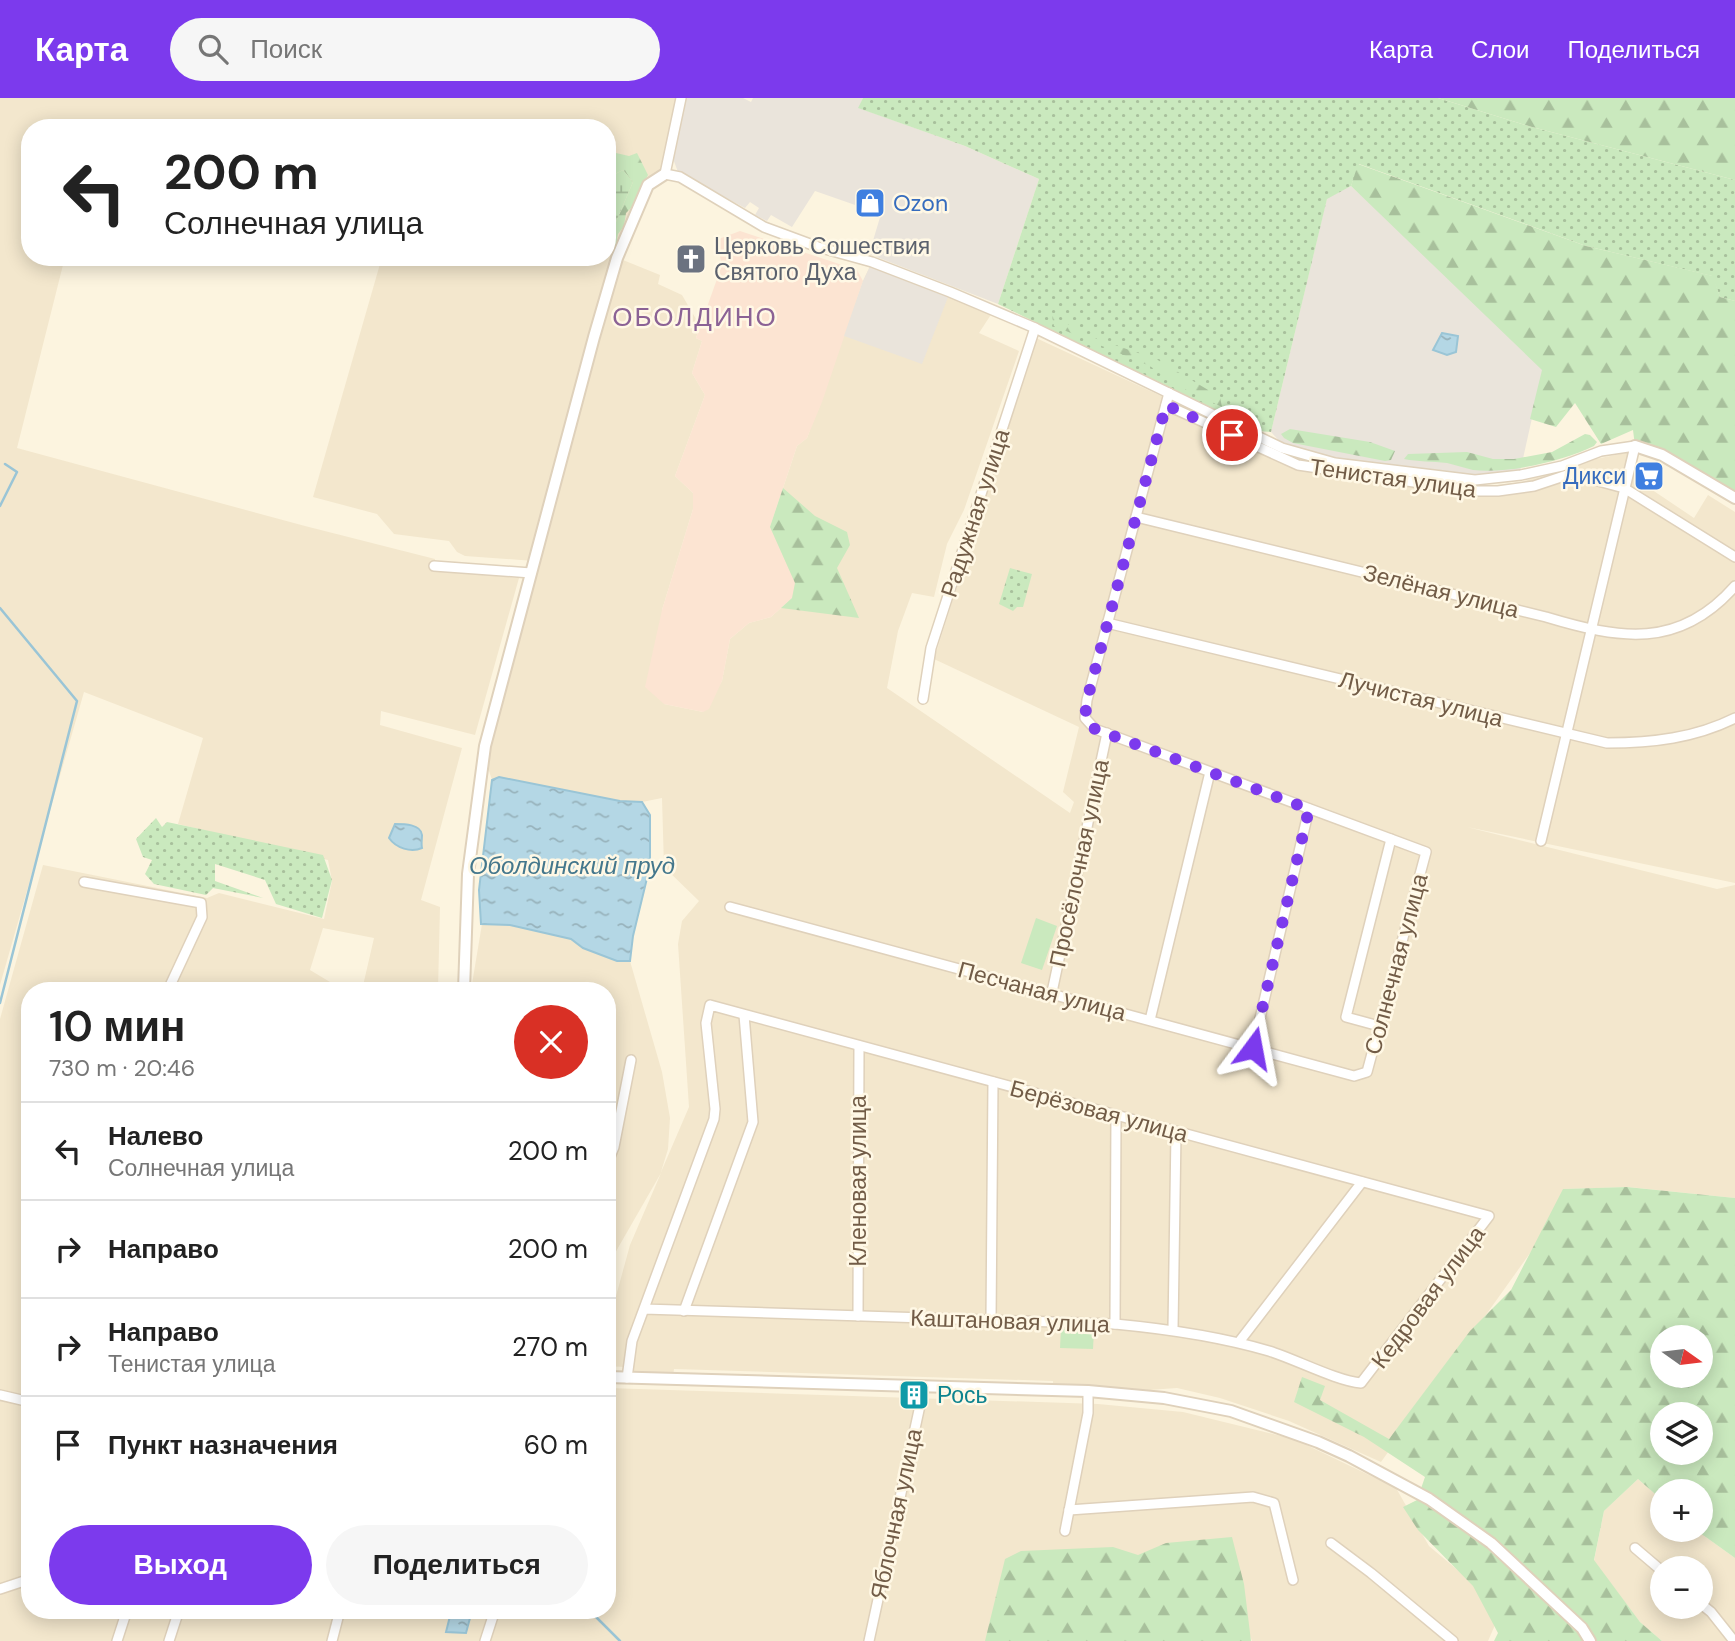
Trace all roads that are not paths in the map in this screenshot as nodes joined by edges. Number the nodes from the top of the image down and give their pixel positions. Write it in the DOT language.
graph roads {
  1 [pos="681,98"];
  2 [pos="665,174"];
  3 [pos="616,262"];
  4 [pos="615,266"];
  5 [pos="1035,328"];
  6 [pos="1169,393"];
  7 [pos="1166,405"];
  8 [pos="1634,446"];
  9 [pos="1624,488"];
  10 [pos="1735,498"];
  11 [pos="1136,516"];
  12 [pos="1735,557"];
  13 [pos="434,566"];
  14 [pos="531,573"];
  15 [pos="1735,586"];
  16 [pos="1107,623"];
  17 [pos="1591,631"];
  18 [pos="923,699"];
  19 [pos="1735,718"];
  20 [pos="1107,733"];
  21 [pos="1567,735"];
  22 [pos="1210,772"];
  23 [pos="1309,809"];
  24 [pos="1391,839"];
  25 [pos="1541,841"];
  26 [pos="84,882"];
  27 [pos="730,907"];
  28 [pos="172,982"];
  29 [pos="464,982"];
  30 [pos="1052,992"];
  31 [pos="744,1015"];
  32 [pos="1150,1020"];
  33 [pos="1379,1027"];
  34 [pos="859,1046"];
  35 [pos="1253,1048"];
  36 [pos="631,1060"];
  37 [pos="1354,1076"];
  38 [pos="993,1082"];
  39 [pos="1116,1115"];
  40 [pos="1176,1132"];
  41 [pos="616,1137"];
  42 [pos="1362,1182"];
  43 [pos="1489,1216"];
  44 [pos="643,1309"];
  45 [pos="684,1311"];
  46 [pos="858,1316"];
  47 [pos="991,1320"];
  48 [pos="1115,1324"];
  49 [pos="1173,1329"];
  50 [pos="1239,1342"];
  51 [pos="616,1377"];
  52 [pos="627,1378"];
  53 [pos="1367,1378"];
  54 [pos="925,1387"];
  55 [pos="1088,1391"];
  56 [pos="0,1395"];
  57 [pos="21,1400"];
  58 [pos="1069,1510"];
  59 [pos="1065,1531"];
  60 [pos="1331,1543"];
  61 [pos="1635,1548"];
  62 [pos="1650,1561"];
  63 [pos="1293,1580"];
  64 [pos="21,1582"];
  65 [pos="0,1589"];
  66 [pos="1713,1615"];
  67 [pos="124,1619"];
  68 [pos="176,1619"];
  69 [pos="338,1619"];
  70 [pos="492,1619"];
  71 [pos="117,1641"];
  72 [pos="169,1641"];
  73 [pos="332,1641"];
  74 [pos="485,1641"];
  75 [pos="869,1641"];
  76 [pos="1453,1641"];
  77 [pos="1590,1641"];
  78 [pos="1734,1641"];
  1 -- 2 [label="street"];
  2 -- 3 [label="street"];
  2 -- 5 [label="street"];
  4 -- 14 [label="street"];
  5 -- 6 [label="street"];
  5 -- 18 [label="street, Радужная улица"];
  6 -- 7 [label="street"];
  6 -- 8 [label="street"];
  7 -- 9 [label="street, Тенистая улица"];
  7 -- 11 [label="street"];
  8 -- 9 [label="street"];
  8 -- 10 [label="street"];
  9 -- 12 [label="street, Тенистая улица"];
  9 -- 17 [label="street"];
  11 -- 16 [label="street"];
  11 -- 17 [label="street, Зелёная улица"];
  13 -- 14 [label="street"];
  14 -- 29 [label="street"];
  15 -- 17 [label="street, Зелёная улица"];
  16 -- 20 [label="street, Солнечная улица"];
  16 -- 21 [label="street, Лучистая улица"];
  17 -- 21 [label="street"];
  19 -- 21 [label="street, Лучистая улица"];
  20 -- 22 [label="street, Солнечная улица"];
  20 -- 30 [label="street, Просёлочная улица"];
  21 -- 25 [label="street"];
  22 -- 23 [label="street, Солнечная улица"];
  22 -- 32 [label="street"];
  23 -- 24 [label="street, Солнечная улица"];
  23 -- 35 [label="street"];
  24 -- 33 [label="street"];
  24 -- 33 [label="street, Солнечная улица"];
  26 -- 28 [label="street"];
  27 -- 30 [label="street, Песчаная улица"];
  30 -- 32 [label="street, Песчаная улица"];
  31 -- 34 [label="street, Берёзовая улица"];
  31 -- 44 [label="street, Берёзовая улица"];
  31 -- 45 [label="street"];
  32 -- 35 [label="street, Песчаная улица"];
  33 -- 37 [label="street, Солнечная улица"];
  34 -- 38 [label="street, Берёзовая улица"];
  34 -- 46 [label="street, Кленовая улица"];
  35 -- 37 [label="street, Песчаная улица"];
  36 -- 41 [label="street"];
  38 -- 39 [label="street, Берёзовая улица"];
  38 -- 47 [label="street"];
  39 -- 40 [label="street, Берёзовая улица"];
  39 -- 48 [label="street"];
  40 -- 42 [label="street, Берёзовая улица"];
  40 -- 49 [label="street"];
  42 -- 43 [label="street, Берёзовая улица"];
  42 -- 50 [label="street"];
  43 -- 53 [label="street, Кедровая улица"];
  44 -- 45 [label="street, Каштановая улица"];
  44 -- 52 [label="street"];
  45 -- 46 [label="street, Каштановая улица"];
  46 -- 47 [label="street, Каштановая улица"];
  47 -- 48 [label="street, Каштановая улица"];
  48 -- 49 [label="street, Каштановая улица"];
  49 -- 50 [label="street, Каштановая улица"];
  50 -- 53 [label="street, Каштановая улица"];
  51 -- 52 [label="street"];
  52 -- 54 [label="street"];
  54 -- 55 [label="street"];
  54 -- 75 [label="street, Яблочная улица"];
  55 -- 58 [label="street"];
  55 -- 77 [label="street"];
  56 -- 57 [label="street"];
  58 -- 59 [label="street"];
  58 -- 63 [label="street"];
  60 -- 76 [label="street"];
  61 -- 62 [label="street"];
  64 -- 65 [label="street"];
  66 -- 78 [label="street"];
  67 -- 71 [label="street"];
  68 -- 72 [label="street"];
  69 -- 73 [label="street"];
  70 -- 74 [label="street"];
}
